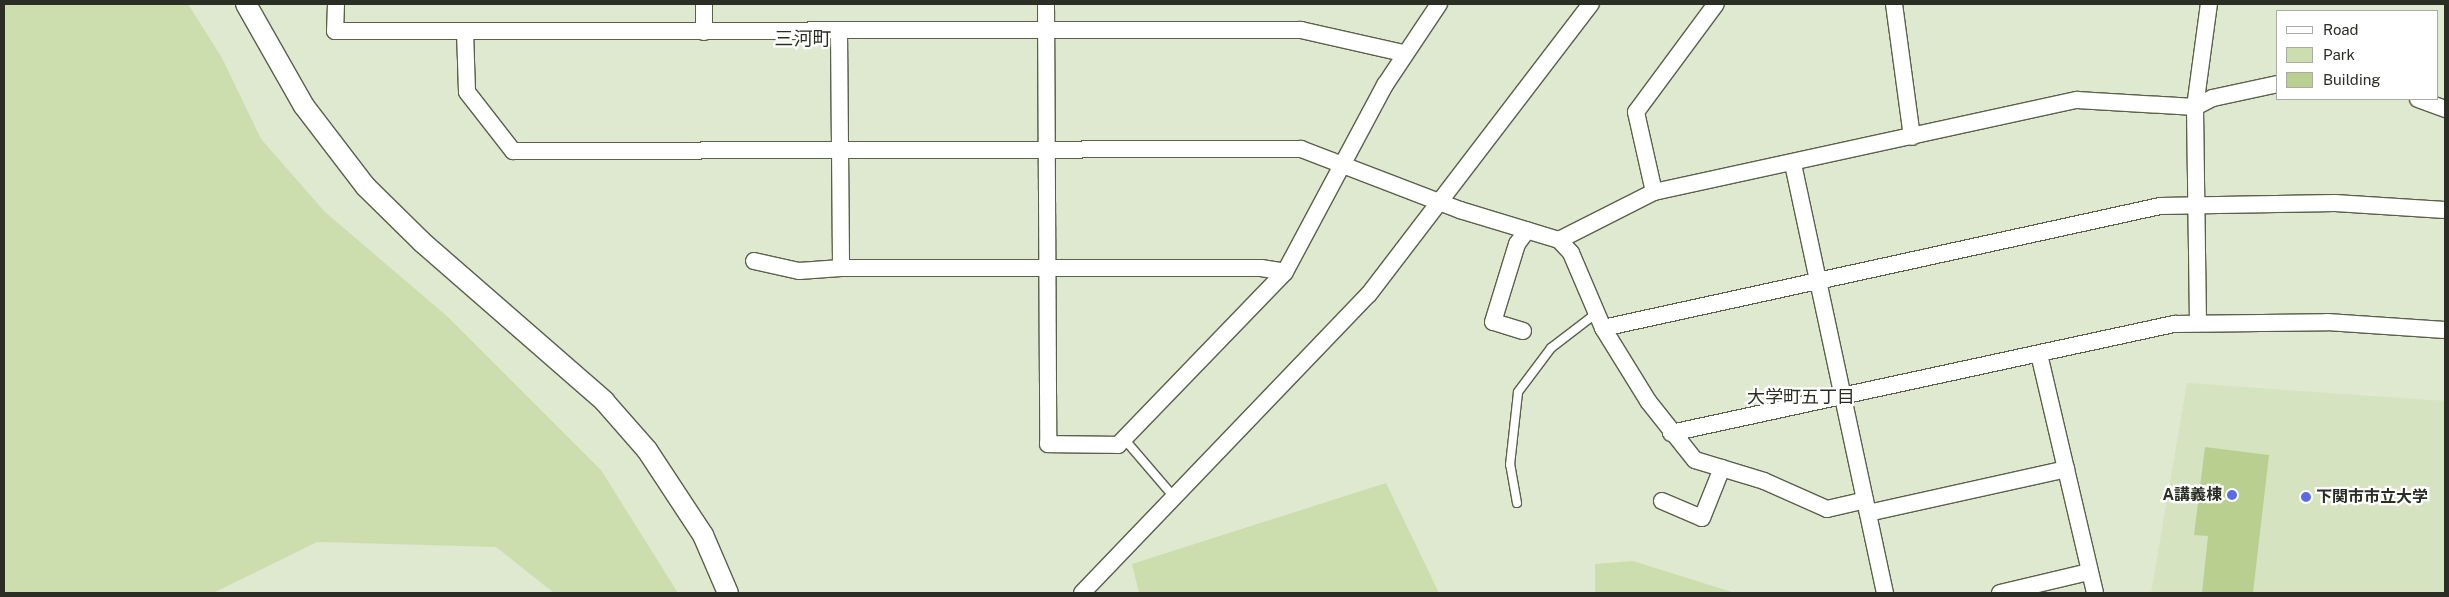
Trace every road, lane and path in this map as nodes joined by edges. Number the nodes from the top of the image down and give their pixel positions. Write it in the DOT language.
graph roads {
  1 [pos="246,4"];
  2 [pos="336,4"];
  3 [pos="704,4"];
  4 [pos="1046,4"];
  5 [pos="1439,4"];
  6 [pos="1591,4"];
  7 [pos="1716,4"];
  8 [pos="1894,4"];
  9 [pos="2209,4"];
  10 [pos="465,31"];
  11 [pos="1046,31"];
  12 [pos="704,32"];
  13 [pos="839,32"];
  14 [pos="1403,53"];
  15 [pos="2276,84"];
  16 [pos="2421,100"];
  17 [pos="2195,107"];
  18 [pos="2445,109"];
  19 [pos="1912,137"];
  20 [pos="1047,149"];
  21 [pos="843,150"];
  22 [pos="1343,164"];
  23 [pos="1794,164"];
  24 [pos="1654,192"];
  25 [pos="1442,201"];
  26 [pos="2196,202"];
  27 [pos="2445,210"];
  28 [pos="1527,230"];
  29 [pos="1558,240"];
  30 [pos="754,261"];
  31 [pos="841,268"];
  32 [pos="1047,268"];
  33 [pos="1286,272"];
  34 [pos="1819,281"];
  35 [pos="1598,312"];
  36 [pos="2198,323"];
  37 [pos="1604,328"];
  38 [pos="2445,330"];
  39 [pos="1523,331"];
  40 [pos="2038,354"];
  41 [pos="1842,396"];
  42 [pos="1671,433"];
  43 [pos="1125,440"];
  44 [pos="1722,468"];
  45 [pos="2066,469"];
  46 [pos="1173,496"];
  47 [pos="1662,501"];
  48 [pos="1517,503"];
  49 [pos="1866,506"];
  50 [pos="2089,572"];
  51 [pos="728,593"];
  52 [pos="1082,593"];
  53 [pos="1885,593"];
  54 [pos="2000,593"];
  55 [pos="2095,593"];
  1 -- 51 [label="street"];
  2 -- 10 [label="street"];
  3 -- 12 [label="street"];
  4 -- 11 [label="street"];
  5 -- 14 [label="street"];
  6 -- 25 [label="street"];
  7 -- 24 [label="street"];
  8 -- 19 [label="street"];
  9 -- 17 [label="street"];
  10 -- 12 [label="street"];
  10 -- 21 [label="street"];
  11 -- 13 [label="street"];
  11 -- 14 [label="street"];
  11 -- 20 [label="street"];
  12 -- 13 [label="street"];
  13 -- 21 [label="street"];
  14 -- 22 [label="street"];
  15 -- 17 [label="street"];
  16 -- 18 [label="street"];
  17 -- 19 [label="street"];
  17 -- 26 [label="street"];
  19 -- 23 [label="street"];
  20 -- 21 [label="street"];
  20 -- 22 [label="street"];
  20 -- 32 [label="street"];
  21 -- 31 [label="street"];
  22 -- 25 [label="street"];
  22 -- 33 [label="street"];
  23 -- 24 [label="street"];
  23 -- 34 [label="street"];
  24 -- 29 [label="street"];
  25 -- 28 [label="street"];
  25 -- 46 [label="street"];
  26 -- 27 [label="street"];
  26 -- 34 [label="street"];
  26 -- 36 [label="street"];
  28 -- 29 [label="street"];
  28 -- 39 [label="street"];
  29 -- 35 [label="street"];
  30 -- 31 [label="street"];
  31 -- 32 [label="street"];
  32 -- 33 [label="street"];
  32 -- 43 [label="street"];
  33 -- 43 [label="street"];
  34 -- 37 [label="street"];
  34 -- 41 [label="street"];
  35 -- 37 [label="street"];
  35 -- 48 [label="lane"];
  36 -- 38 [label="street"];
  36 -- 40 [label="street"];
  37 -- 42 [label="street"];
  40 -- 41 [label="street"];
  40 -- 45 [label="street"];
  41 -- 42 [label="street"];
  41 -- 49 [label="street"];
  42 -- 44 [label="street"];
  43 -- 46 [label="lane"];
  44 -- 47 [label="street"];
  44 -- 49 [label="street"];
  45 -- 49 [label="street"];
  45 -- 50 [label="street"];
  46 -- 52 [label="street"];
  49 -- 53 [label="street"];
  50 -- 54 [label="street"];
  50 -- 55 [label="street"];
}
